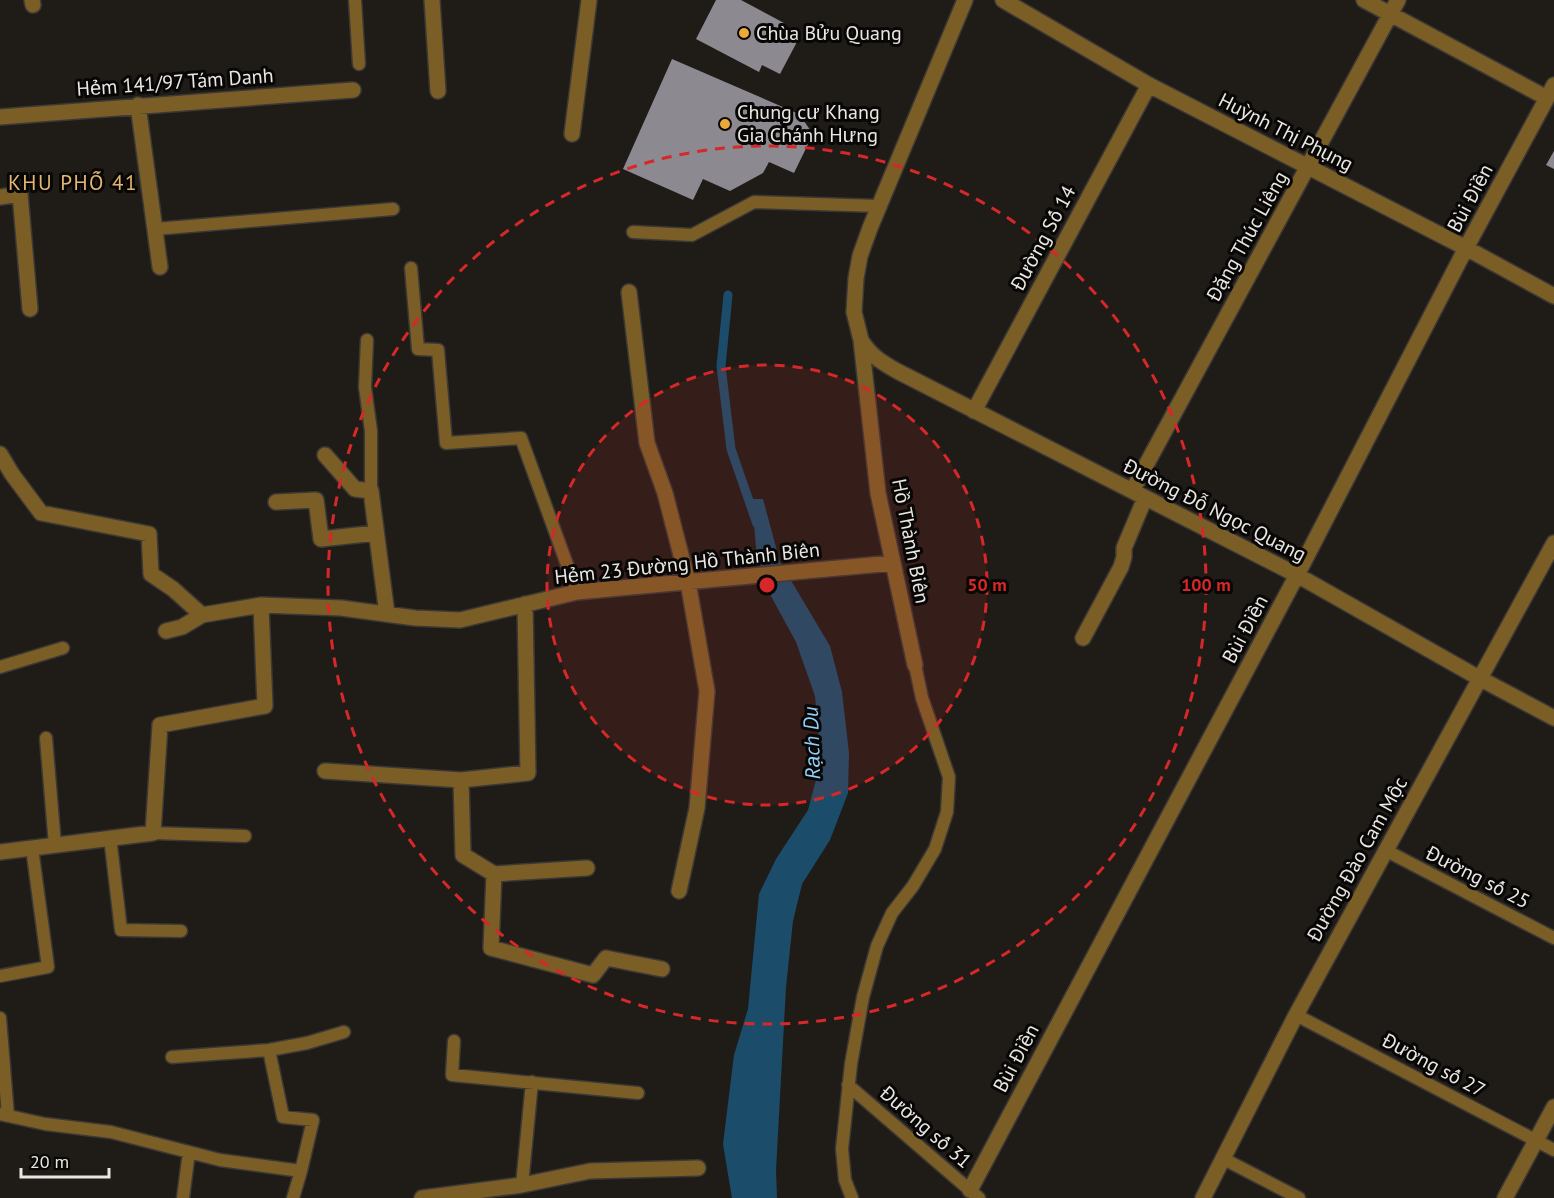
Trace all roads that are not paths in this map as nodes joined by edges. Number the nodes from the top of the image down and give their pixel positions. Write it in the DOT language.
graph roads {
  1 [pos="355,0"];
  2 [pos="432,0"];
  3 [pos="589,0"];
  4 [pos="965,0"];
  5 [pos="1003,0"];
  6 [pos="1364,0"];
  7 [pos="1398,0"];
  8 [pos="1390,15"];
  9 [pos="358,64"];
  10 [pos="1149,86"];
  11 [pos="353,90"];
  12 [pos="438,91"];
  13 [pos="1551,92"];
  14 [pos="138,105"];
  15 [pos="0,117"];
  16 [pos="572,134"];
  17 [pos="1308,167"];
  18 [pos="0,197"];
  19 [pos="879,207"];
  20 [pos="393,209"];
  21 [pos="155,229"];
  22 [pos="633,232"];
  23 [pos="1466,248"];
  24 [pos="160,267"];
  25 [pos="411,268"];
  26 [pos="629,292"];
  27 [pos="1554,296"];
  28 [pos="30,309"];
  29 [pos="368,340"];
  30 [pos="861,340"];
  31 [pos="974,411"];
  32 [pos="0,453"];
  33 [pos="326,455"];
  34 [pos="371,491"];
  35 [pos="1138,494"];
  36 [pos="276,502"];
  37 [pos="376,533"];
  38 [pos="1554,543"];
  39 [pos="893,563"];
  40 [pos="1297,575"];
  41 [pos="688,582"];
  42 [pos="577,592"];
  43 [pos="525,604"];
  44 [pos="261,605"];
  45 [pos="387,614"];
  46 [pos="202,615"];
  47 [pos="166,631"];
  48 [pos="1083,639"];
  49 [pos="63,648"];
  50 [pos="915,665"];
  51 [pos="0,667"];
  52 [pos="1479,678"];
  53 [pos="1554,718"];
  54 [pos="46,738"];
  55 [pos="325,771"];
  56 [pos="461,780"];
  57 [pos="153,833"];
  58 [pos="245,836"];
  59 [pos="110,837"];
  60 [pos="56,845"];
  61 [pos="32,848"];
  62 [pos="1385,850"];
  63 [pos="0,852"];
  64 [pos="587,868"];
  65 [pos="494,874"];
  66 [pos="680,891"];
  67 [pos="181,931"];
  68 [pos="1554,938"];
  69 [pos="662,969"];
  70 [pos="0,976"];
  71 [pos="1296,1015"];
  72 [pos="0,1018"];
  73 [pos="344,1032"];
  74 [pos="454,1041"];
  75 [pos="269,1050"];
  76 [pos="172,1057"];
  77 [pos="532,1082"];
  78 [pos="848,1085"];
  79 [pos="638,1092"];
  80 [pos="1554,1107"];
  81 [pos="4,1115"];
  82 [pos="1536,1141"];
  83 [pos="1554,1150"];
  84 [pos="189,1152"];
  85 [pos="1222,1158"];
  86 [pos="698,1168"];
  87 [pos="301,1171"];
  88 [pos="522,1185"];
  89 [pos="972,1195"];
  90 [pos="183,1198"];
  91 [pos="294,1198"];
  92 [pos="422,1198"];
  93 [pos="852,1198"];
  94 [pos="1203,1198"];
  95 [pos="1299,1198"];
  96 [pos="1505,1198"];
  1 -- 9 [label="lane"];
  2 -- 12 [label="street"];
  3 -- 16 [label="street"];
  4 -- 19 [label="street, Hồ Thành Biên"];
  5 -- 10 [label="street, Huỳnh Thị Phụng"];
  6 -- 8 [label="street"];
  7 -- 8 [label="street, Đặng Thúc Liêng"];
  8 -- 13 [label="street"];
  8 -- 17 [label="street, Đặng Thúc Liêng"];
  10 -- 17 [label="street, Huỳnh Thị Phụng"];
  10 -- 31 [label="street, Đường Số 14"];
  11 -- 14 [label="street, Hẻm 141/97 Tám Danh"];
  13 -- 23 [label="street, Bùi Điền"];
  14 -- 15 [label="street, Hẻm 141/97 Tám Danh"];
  14 -- 21 [label="street"];
  17 -- 23 [label="street, Huỳnh Thị Phụng"];
  17 -- 35 [label="street, Đặng Thúc Liêng"];
  18 -- 28 [label="street"];
  19 -- 22 [label="lane"];
  19 -- 30 [label="street, Hồ Thành Biên"];
  20 -- 21 [label="lane"];
  21 -- 24 [label="street"];
  23 -- 27 [label="street, Huỳnh Thị Phụng"];
  23 -- 40 [label="street, Bùi Điền"];
  25 -- 42 [label="lane"];
  26 -- 41 [label="street"];
  29 -- 34 [label="lane"];
  30 -- 31 [label="street, Đường Đỗ Ngọc Quang"];
  30 -- 39 [label="street, Hồ Thành Biên"];
  31 -- 35 [label="street, Đường Đỗ Ngọc Quang"];
  32 -- 46 [label="street"];
  33 -- 34 [label="street"];
  34 -- 37 [label="street"];
  35 -- 40 [label="street, Đường Đỗ Ngọc Quang"];
  35 -- 48 [label="street, Đặng Thúc Liêng"];
  36 -- 37 [label="street"];
  37 -- 45 [label="street"];
  38 -- 52 [label="street, Đường Đào Cam Mộc"];
  39 -- 41 [label="street, Hẻm 23 Đường Hồ Thành Biên"];
  39 -- 50 [label="street, Hồ Thành Biên"];
  40 -- 52 [label="street, Đường Đỗ Ngọc Quang"];
  40 -- 89 [label="street, Bùi Điền"];
  41 -- 42 [label="street, Hẻm 23 Đường Hồ Thành Biên"];
  41 -- 66 [label="street"];
  42 -- 43 [label="street, Hẻm 23 Đường Hồ Thành Biên"];
  43 -- 45 [label="street, Hẻm 23 Đường Hồ Thành Biên"];
  43 -- 56 [label="street"];
  44 -- 45 [label="street, Hẻm 23 Đường Hồ Thành Biên"];
  44 -- 46 [label="street, Hẻm 23 Đường Hồ Thành Biên"];
  44 -- 57 [label="street"];
  46 -- 47 [label="street, Hẻm 23 Đường Hồ Thành Biên"];
  49 -- 51 [label="lane"];
  50 -- 78 [label="lane, Hồ Thành Biên"];
  52 -- 53 [label="street, Đường Đỗ Ngọc Quang"];
  52 -- 62 [label="street, Đường Đào Cam Mộc"];
  54 -- 60 [label="lane"];
  55 -- 56 [label="street"];
  56 -- 65 [label="street"];
  57 -- 58 [label="lane"];
  57 -- 59 [label="street"];
  59 -- 60 [label="street"];
  59 -- 67 [label="lane"];
  60 -- 61 [label="street"];
  61 -- 63 [label="street"];
  61 -- 70 [label="lane"];
  62 -- 68 [label="lane, Đường số 25"];
  62 -- 71 [label="street, Đường Đào Cam Mộc"];
  64 -- 65 [label="street"];
  65 -- 69 [label="street"];
  71 -- 82 [label="lane, Đường số 27"];
  71 -- 85 [label="street, Đường Đào Cam Mộc"];
  72 -- 81 [label="lane"];
  73 -- 75 [label="lane"];
  74 -- 77 [label="lane"];
  75 -- 76 [label="lane"];
  75 -- 87 [label="lane"];
  77 -- 79 [label="lane"];
  77 -- 88 [label="lane"];
  78 -- 89 [label="lane, Đường số 31"];
  78 -- 93 [label="lane, Hồ Thành Biên"];
  80 -- 82 [label="street"];
  81 -- 84 [label="lane"];
  82 -- 83 [label="lane, Đường số 27"];
  82 -- 96 [label="street"];
  84 -- 87 [label="lane"];
  84 -- 90 [label="lane"];
  85 -- 94 [label="street, Đường Đào Cam Mộc"];
  85 -- 95 [label="lane"];
  86 -- 88 [label="street"];
  87 -- 91 [label="lane"];
  88 -- 92 [label="street"];
}
